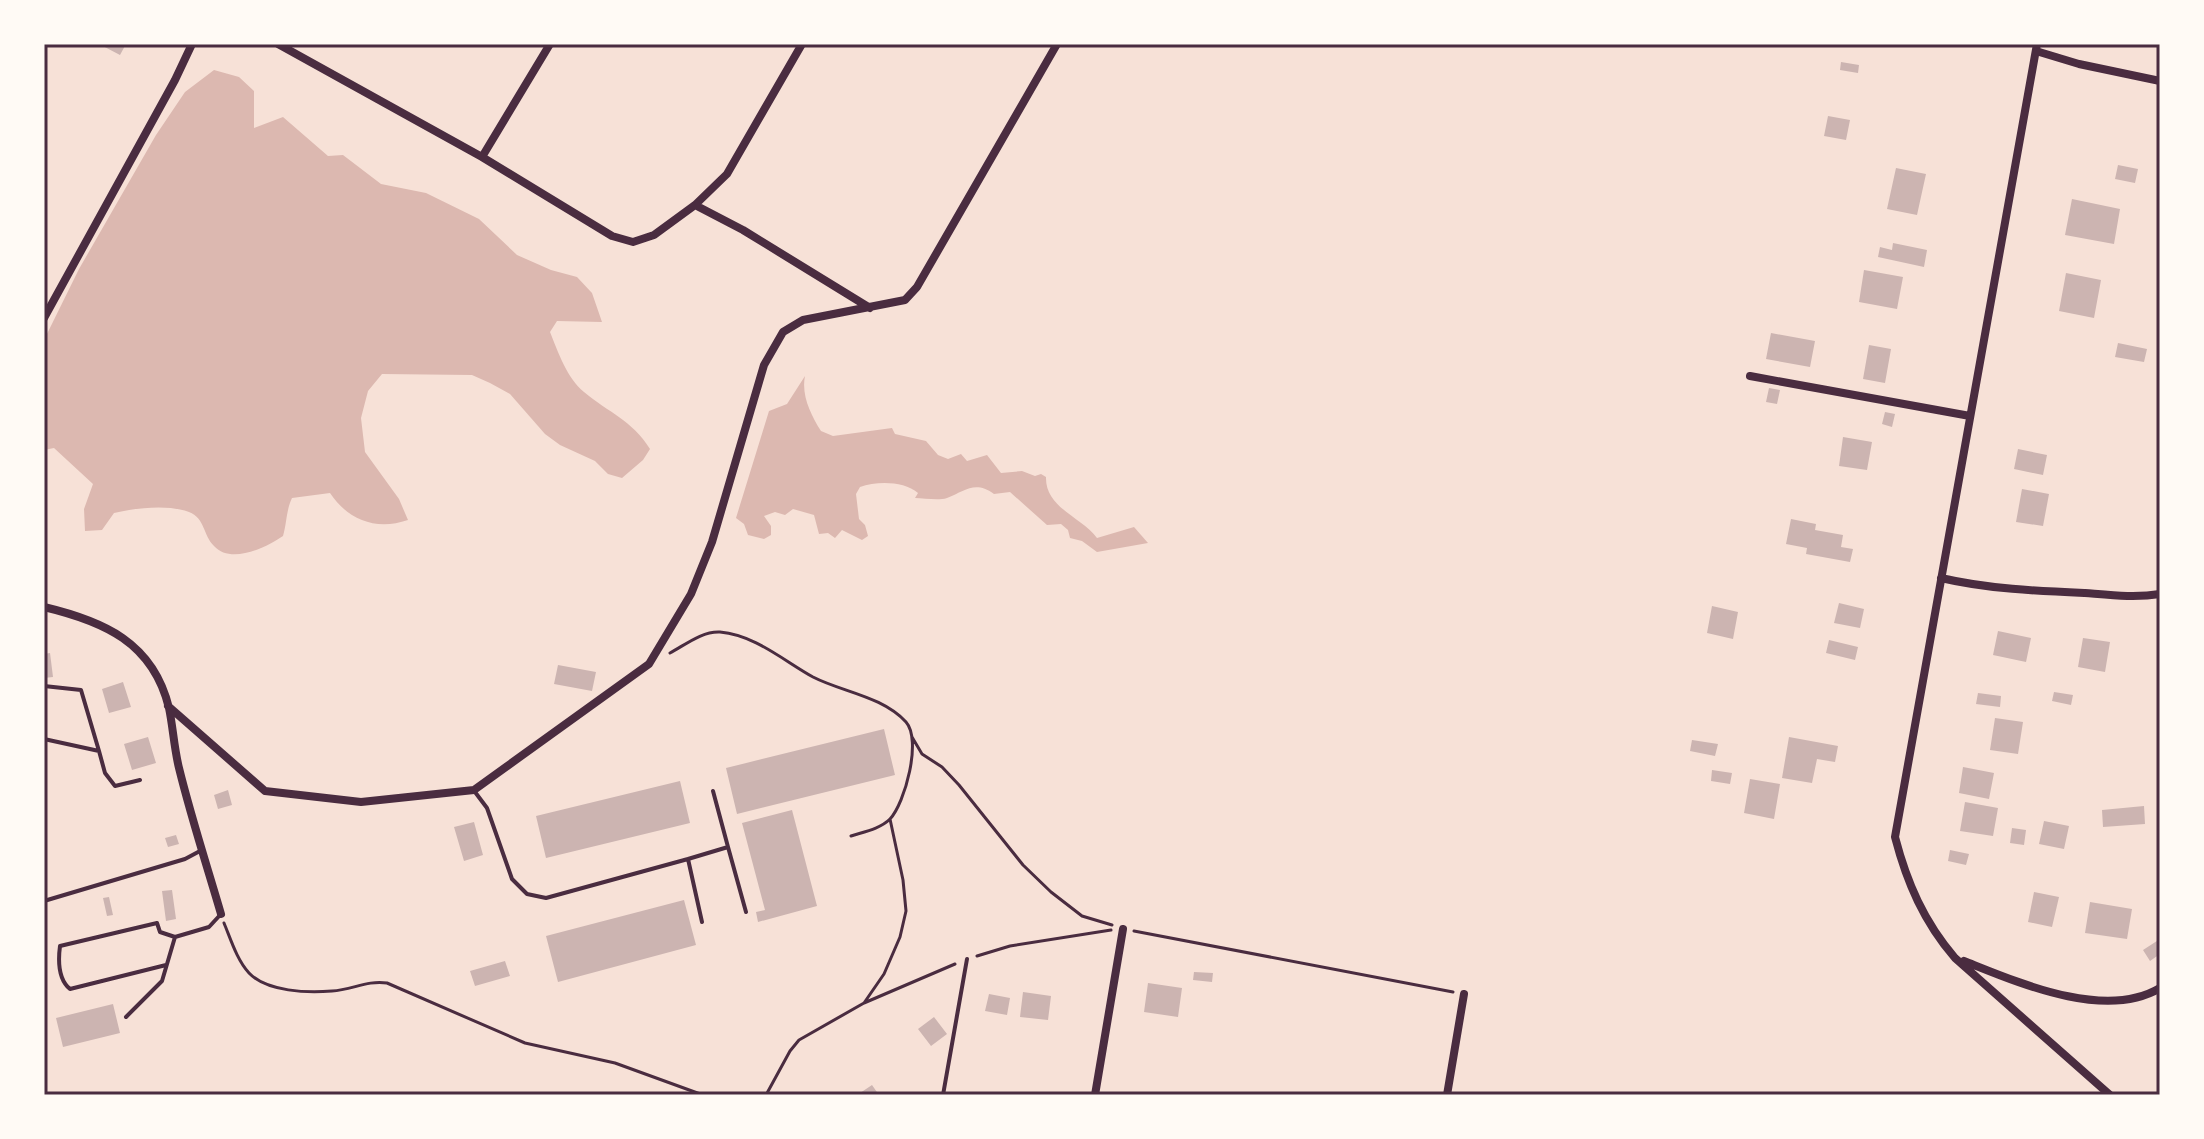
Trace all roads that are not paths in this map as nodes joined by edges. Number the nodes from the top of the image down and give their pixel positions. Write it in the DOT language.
graph roads {
  1 [pos="192,44"];
  2 [pos="278,44"];
  3 [pos="550,44"];
  4 [pos="802,44"];
  5 [pos="1057,44"];
  6 [pos="2036,47"];
  7 [pos="2160,81"];
  8 [pos="482,157"];
  9 [pos="695,205"];
  10 [pos="870,308"];
  11 [pos="44,318"];
  12 [pos="1750,376"];
  13 [pos="1970,416"];
  14 [pos="1941,578"];
  15 [pos="2160,594"];
  16 [pos="44,607"];
  17 [pos="44,686"];
  18 [pos="168,706"];
  19 [pos="44,739"];
  20 [pos="99,751"];
  21 [pos="140,780"];
  22 [pos="474,790"];
  23 [pos="713,791"];
  24 [pos="728,847"];
  25 [pos="202,849"];
  26 [pos="688,859"];
  27 [pos="44,901"];
  28 [pos="746,912"];
  29 [pos="221,914"];
  30 [pos="702,922"];
  31 [pos="1123,929"];
  32 [pos="175,937"];
  33 [pos="1955,958"];
  34 [pos="967,959"];
  35 [pos="166,965"];
  36 [pos="2160,988"];
  37 [pos="1464,994"];
  38 [pos="126,1017"];
  39 [pos="943,1095"];
  40 [pos="1095,1095"];
  41 [pos="1447,1095"];
  42 [pos="2110,1095"];
  1 -- 11 [label="street"];
  2 -- 8 [label="street"];
  3 -- 8 [label="street"];
  4 -- 9 [label="street"];
  5 -- 10 [label="street"];
  6 -- 7 [label="street"];
  6 -- 13 [label="street"];
  8 -- 9 [label="street"];
  9 -- 10 [label="street"];
  10 -- 22 [label="street"];
  12 -- 13 [label="street"];
  13 -- 14 [label="street"];
  14 -- 15 [label="street"];
  14 -- 33 [label="street"];
  16 -- 18 [label="street"];
  17 -- 20 [label="lane"];
  18 -- 22 [label="street"];
  18 -- 25 [label="street"];
  19 -- 20 [label="lane"];
  20 -- 21 [label="lane"];
  22 -- 26 [label="lane"];
  23 -- 24 [label="lane"];
  24 -- 26 [label="lane"];
  24 -- 28 [label="lane"];
  25 -- 27 [label="lane"];
  25 -- 29 [label="street"];
  26 -- 30 [label="lane"];
  29 -- 32 [label="lane"];
  31 -- 40 [label="street"];
  32 -- 35 [label="lane"];
  32 -- 35 [label="lane"];
  33 -- 36 [label="street"];
  33 -- 42 [label="street"];
  34 -- 39 [label="lane"];
  35 -- 38 [label="lane"];
  37 -- 41 [label="street"];
}
